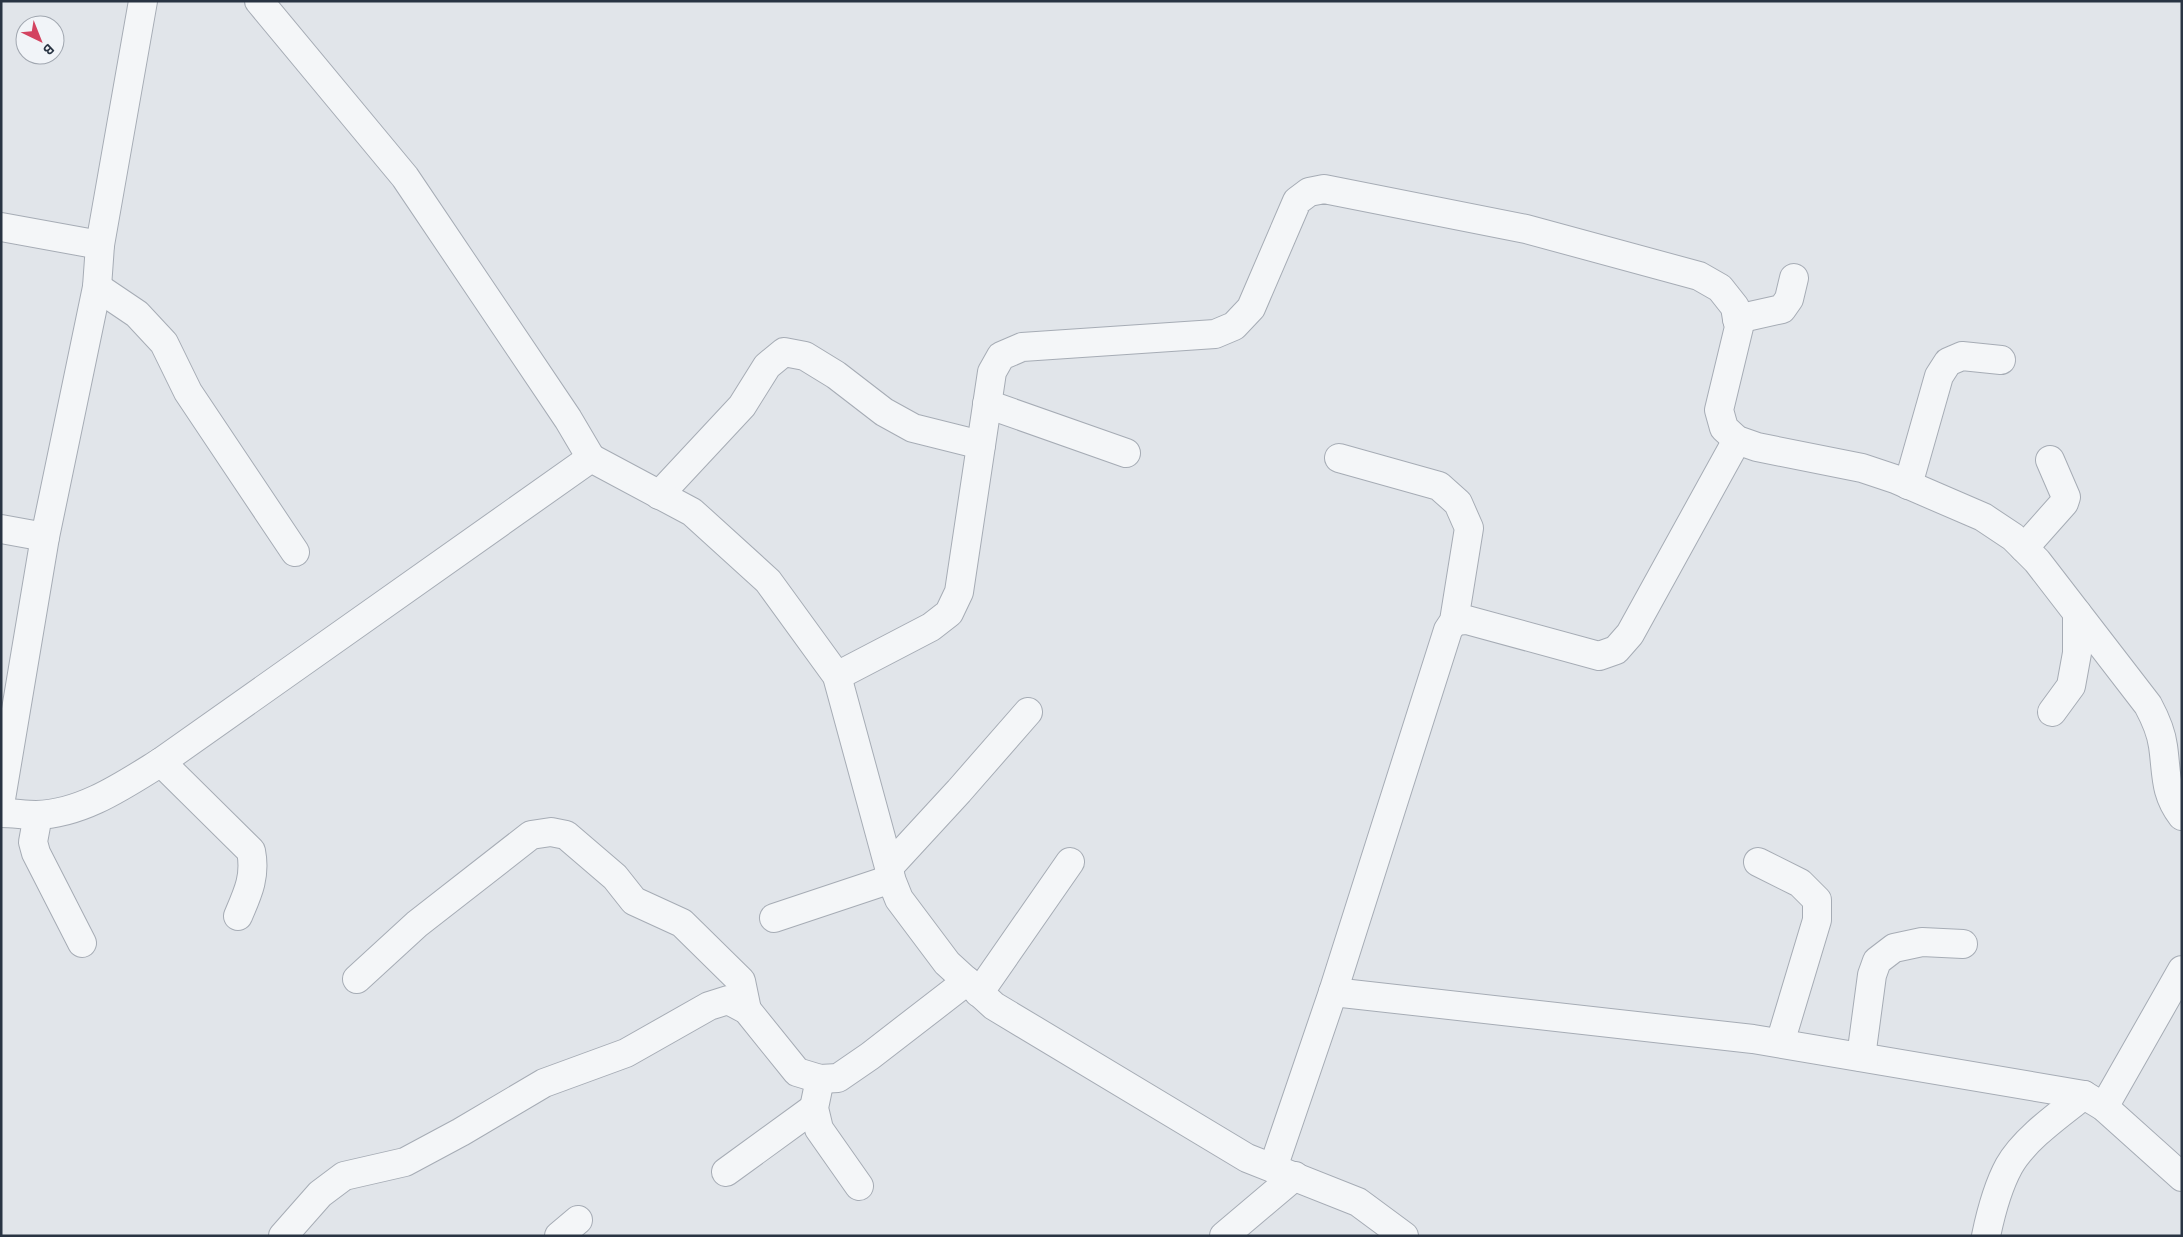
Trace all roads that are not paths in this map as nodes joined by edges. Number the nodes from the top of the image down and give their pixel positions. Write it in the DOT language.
graph roads {
  1 [pos="142,1"];
  2 [pos="260,1"];
  3 [pos="1,227"];
  4 [pos="100,246"];
  5 [pos="1794,278"];
  6 [pos="97,287"];
  7 [pos="1737,319"];
  8 [pos="2001,360"];
  9 [pos="987,404"];
  10 [pos="1737,440"];
  11 [pos="981,446"];
  12 [pos="1126,453"];
  13 [pos="591,458"];
  14 [pos="1339,458"];
  15 [pos="2050,460"];
  16 [pos="1908,485"];
  17 [pos="659,495"];
  18 [pos="1,529"];
  19 [pos="45,537"];
  20 [pos="2024,548"];
  21 [pos="295,552"];
  22 [pos="2077,613"];
  23 [pos="1454,621"];
  24 [pos="837,676"];
  25 [pos="1028,712"];
  26 [pos="2052,712"];
  27 [pos="162,762"];
  28 [pos="1,799"];
  29 [pos="1,812"];
  30 [pos="38,815"];
  31 [pos="2182,816"];
  32 [pos="1070,862"];
  33 [pos="1758,862"];
  34 [pos="890,873"];
  35 [pos="238,916"];
  36 [pos="774,918"];
  37 [pos="82,944"];
  38 [pos="1963,944"];
  39 [pos="2182,970"];
  40 [pos="357,979"];
  41 [pos="973,987"];
  42 [pos="1332,992"];
  43 [pos="747,1010"];
  44 [pos="1780,1044"];
  45 [pos="1861,1057"];
  46 [pos="820,1079"];
  47 [pos="2094,1101"];
  48 [pos="814,1108"];
  49 [pos="726,1172"];
  50 [pos="1284,1172"];
  51 [pos="2182,1177"];
  52 [pos="859,1186"];
  53 [pos="283,1236"];
  54 [pos="1224,1236"];
  55 [pos="1404,1236"];
  56 [pos="1986,1236"];
  1 -- 4 [label="street"];
  2 -- 13 [label="street"];
  3 -- 4 [label="street"];
  4 -- 6 [label="street"];
  5 -- 7 [label="street"];
  6 -- 19 [label="street"];
  6 -- 21 [label="street"];
  7 -- 9 [label="street"];
  7 -- 10 [label="street"];
  8 -- 16 [label="street"];
  9 -- 11 [label="street"];
  9 -- 12 [label="street"];
  10 -- 16 [label="street"];
  10 -- 23 [label="street"];
  11 -- 17 [label="street"];
  11 -- 24 [label="street"];
  13 -- 17 [label="street"];
  13 -- 27 [label="street"];
  14 -- 23 [label="street"];
  15 -- 20 [label="street"];
  16 -- 20 [label="street"];
  17 -- 24 [label="street"];
  18 -- 19 [label="street"];
  19 -- 28 [label="street"];
  20 -- 22 [label="street"];
  22 -- 26 [label="street"];
  22 -- 31 [label="street"];
  23 -- 42 [label="street"];
  24 -- 34 [label="street"];
  25 -- 34 [label="street"];
  27 -- 30 [label="street"];
  27 -- 35 [label="street"];
  29 -- 30 [label="street"];
  30 -- 37 [label="street"];
  32 -- 41 [label="street"];
  33 -- 44 [label="street"];
  34 -- 36 [label="street"];
  34 -- 41 [label="street"];
  38 -- 45 [label="street"];
  39 -- 47 [label="street"];
  40 -- 43 [label="street"];
  41 -- 46 [label="street"];
  41 -- 50 [label="street"];
  42 -- 44 [label="street"];
  42 -- 50 [label="street"];
  43 -- 46 [label="street"];
  43 -- 53 [label="street"];
  44 -- 45 [label="street"];
  45 -- 47 [label="street"];
  46 -- 48 [label="street"];
  47 -- 51 [label="street"];
  47 -- 56 [label="street"];
  48 -- 49 [label="street"];
  48 -- 52 [label="street"];
  50 -- 54 [label="street"];
  50 -- 55 [label="street"];
}
